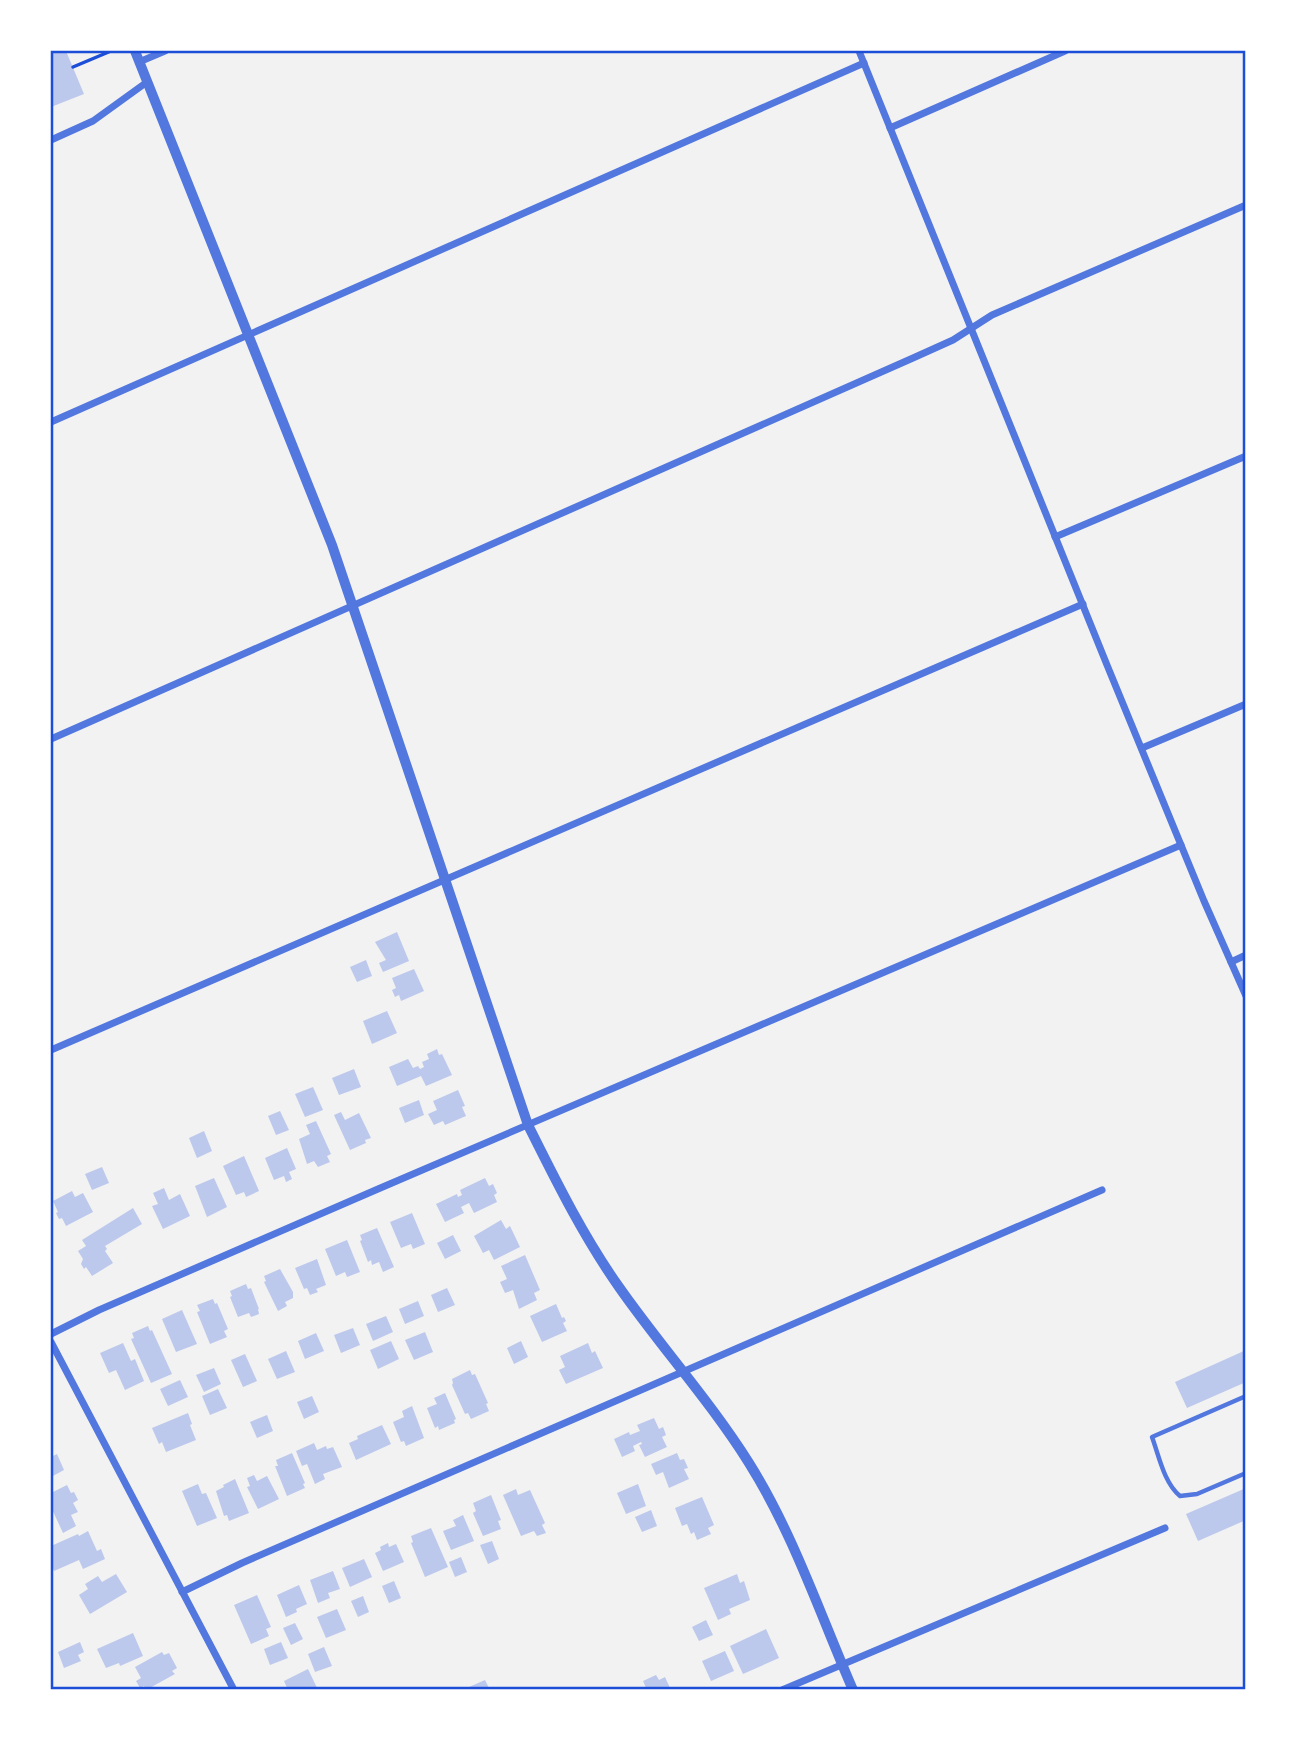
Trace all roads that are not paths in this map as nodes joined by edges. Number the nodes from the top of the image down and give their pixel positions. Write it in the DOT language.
graph roads {
  1 [pos="135,51"];
  2 [pos="165,51"];
  3 [pos="859,51"];
  4 [pos="1065,51"];
  5 [pos="139,62"];
  6 [pos="864,63"];
  7 [pos="146,82"];
  8 [pos="890,128"];
  9 [pos="51,140"];
  10 [pos="1246,205"];
  11 [pos="971,327"];
  12 [pos="248,334"];
  13 [pos="51,422"];
  14 [pos="1246,456"];
  15 [pos="1055,537"];
  16 [pos="1083,604"];
  17 [pos="353,605"];
  18 [pos="1246,704"];
  19 [pos="51,739"];
  20 [pos="1142,748"];
  21 [pos="1181,845"];
  22 [pos="447,881"];
  23 [pos="1246,955"];
  24 [pos="1231,962"];
  25 [pos="1246,996"];
  26 [pos="51,1050"];
  27 [pos="528,1125"];
  28 [pos="1102,1190"];
  29 [pos="51,1334"];
  30 [pos="51,1342"];
  31 [pos="684,1371"];
  32 [pos="1246,1396"];
  33 [pos="1246,1473"];
  34 [pos="1165,1528"];
  35 [pos="182,1591"];
  36 [pos="842,1665"];
  37 [pos="234,1690"];
  38 [pos="782,1690"];
  39 [pos="853,1690"];
  1 -- 5 [label="street"];
  2 -- 5 [label="street"];
  3 -- 6 [label="street"];
  4 -- 8 [label="street"];
  5 -- 7 [label="street"];
  6 -- 8 [label="street"];
  6 -- 12 [label="street"];
  7 -- 9 [label="street"];
  7 -- 12 [label="street"];
  8 -- 11 [label="street"];
  10 -- 11 [label="street"];
  11 -- 15 [label="street"];
  11 -- 17 [label="street"];
  12 -- 13 [label="street"];
  12 -- 17 [label="street"];
  14 -- 15 [label="street"];
  15 -- 16 [label="street"];
  16 -- 20 [label="street"];
  16 -- 22 [label="street"];
  17 -- 19 [label="street"];
  17 -- 22 [label="street"];
  18 -- 20 [label="street"];
  20 -- 21 [label="street"];
  21 -- 24 [label="street"];
  21 -- 27 [label="street"];
  22 -- 26 [label="street"];
  22 -- 27 [label="street"];
  23 -- 24 [label="street"];
  24 -- 25 [label="street"];
  27 -- 29 [label="street"];
  27 -- 31 [label="street"];
  28 -- 31 [label="street"];
  30 -- 35 [label="street"];
  31 -- 35 [label="street"];
  31 -- 36 [label="street"];
  32 -- 33 [label="lane"];
  34 -- 36 [label="street"];
  35 -- 37 [label="street"];
  36 -- 38 [label="street"];
  36 -- 39 [label="street"];
}
